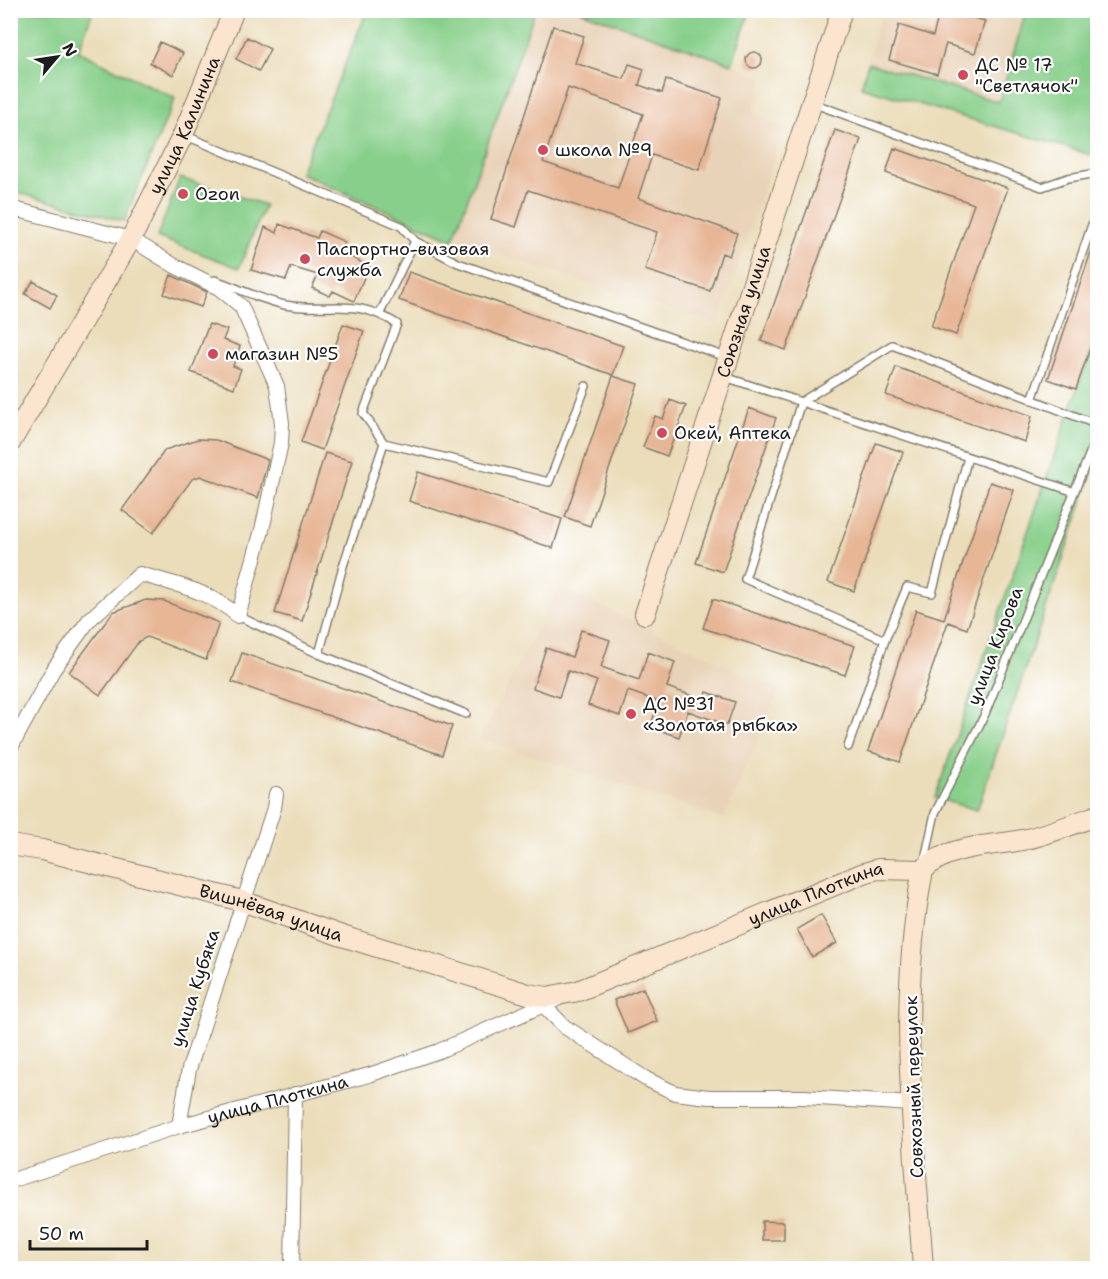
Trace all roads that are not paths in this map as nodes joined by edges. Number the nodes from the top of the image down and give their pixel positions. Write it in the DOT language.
graph roads {
  1 [pos="234,10"];
  2 [pos="842,10"];
  3 [pos="812,103"];
  4 [pos="183,135"];
  5 [pos="1098,173"];
  6 [pos="1098,207"];
  7 [pos="10,208"];
  8 [pos="131,239"];
  9 [pos="415,241"];
  10 [pos="175,266"];
  11 [pos="380,313"];
  12 [pos="726,367"];
  13 [pos="586,386"];
  14 [pos="1032,400"];
  15 [pos="801,402"];
  16 [pos="1098,425"];
  17 [pos="1098,433"];
  18 [pos="384,442"];
  19 [pos="10,443"];
  20 [pos="968,457"];
  21 [pos="1072,491"];
  22 [pos="645,614"];
  23 [pos="238,616"];
  24 [pos="885,640"];
  25 [pos="319,654"];
  26 [pos="465,714"];
  27 [pos="848,747"];
  28 [pos="10,749"];
  29 [pos="276,794"];
  30 [pos="1098,815"];
  31 [pos="10,845"];
  32 [pos="923,870"];
  33 [pos="242,901"];
  34 [pos="578,991"];
  35 [pos="535,999"];
  36 [pos="295,1094"];
  37 [pos="912,1104"];
  38 [pos="179,1126"];
  39 [pos="10,1181"];
  40 [pos="292,1269"];
  41 [pos="922,1269"];
  1 -- 4 [label="street, улица Калинина"];
  2 -- 3 [label="street, Союзная улица"];
  3 -- 5 [label="lane"];
  3 -- 12 [label="street, Союзная улица"];
  4 -- 8 [label="street, улица Калинина"];
  4 -- 9 [label="lane"];
  6 -- 14 [label="lane"];
  7 -- 8 [label="street"];
  8 -- 10 [label="street"];
  8 -- 19 [label="street, улица Калинина"];
  9 -- 11 [label="lane"];
  9 -- 12 [label="lane"];
  10 -- 11 [label="lane"];
  10 -- 23 [label="street"];
  11 -- 18 [label="lane"];
  12 -- 15 [label="lane"];
  12 -- 22 [label="street, Союзная улица"];
  13 -- 18 [label="lane"];
  14 -- 15 [label="lane"];
  14 -- 16 [label="lane"];
  15 -- 20 [label="lane"];
  15 -- 24 [label="lane"];
  17 -- 21 [label="lane, улица Кирова"];
  18 -- 25 [label="lane"];
  20 -- 21 [label="lane"];
  20 -- 24 [label="lane"];
  21 -- 32 [label="lane, улица Кирова"];
  23 -- 25 [label="lane"];
  23 -- 28 [label="street"];
  24 -- 27 [label="lane"];
  25 -- 26 [label="lane"];
  29 -- 33 [label="street, улица Кубяка"];
  30 -- 32 [label="street"];
  31 -- 33 [label="street, Вишнёвая улица"];
  32 -- 34 [label="street, улица Плоткина"];
  32 -- 37 [label="street, Совхозный переулок"];
  33 -- 35 [label="street, Вишнёвая улица"];
  33 -- 38 [label="street, улица Кубяка"];
  34 -- 35 [label="street, Вишнёвая улица"];
  35 -- 36 [label="street, улица Плоткина"];
  35 -- 37 [label="street"];
  36 -- 38 [label="street, улица Плоткина"];
  36 -- 40 [label="street"];
  37 -- 41 [label="street, Совхозный переулок"];
  38 -- 39 [label="street, улица Плоткина"];
}
